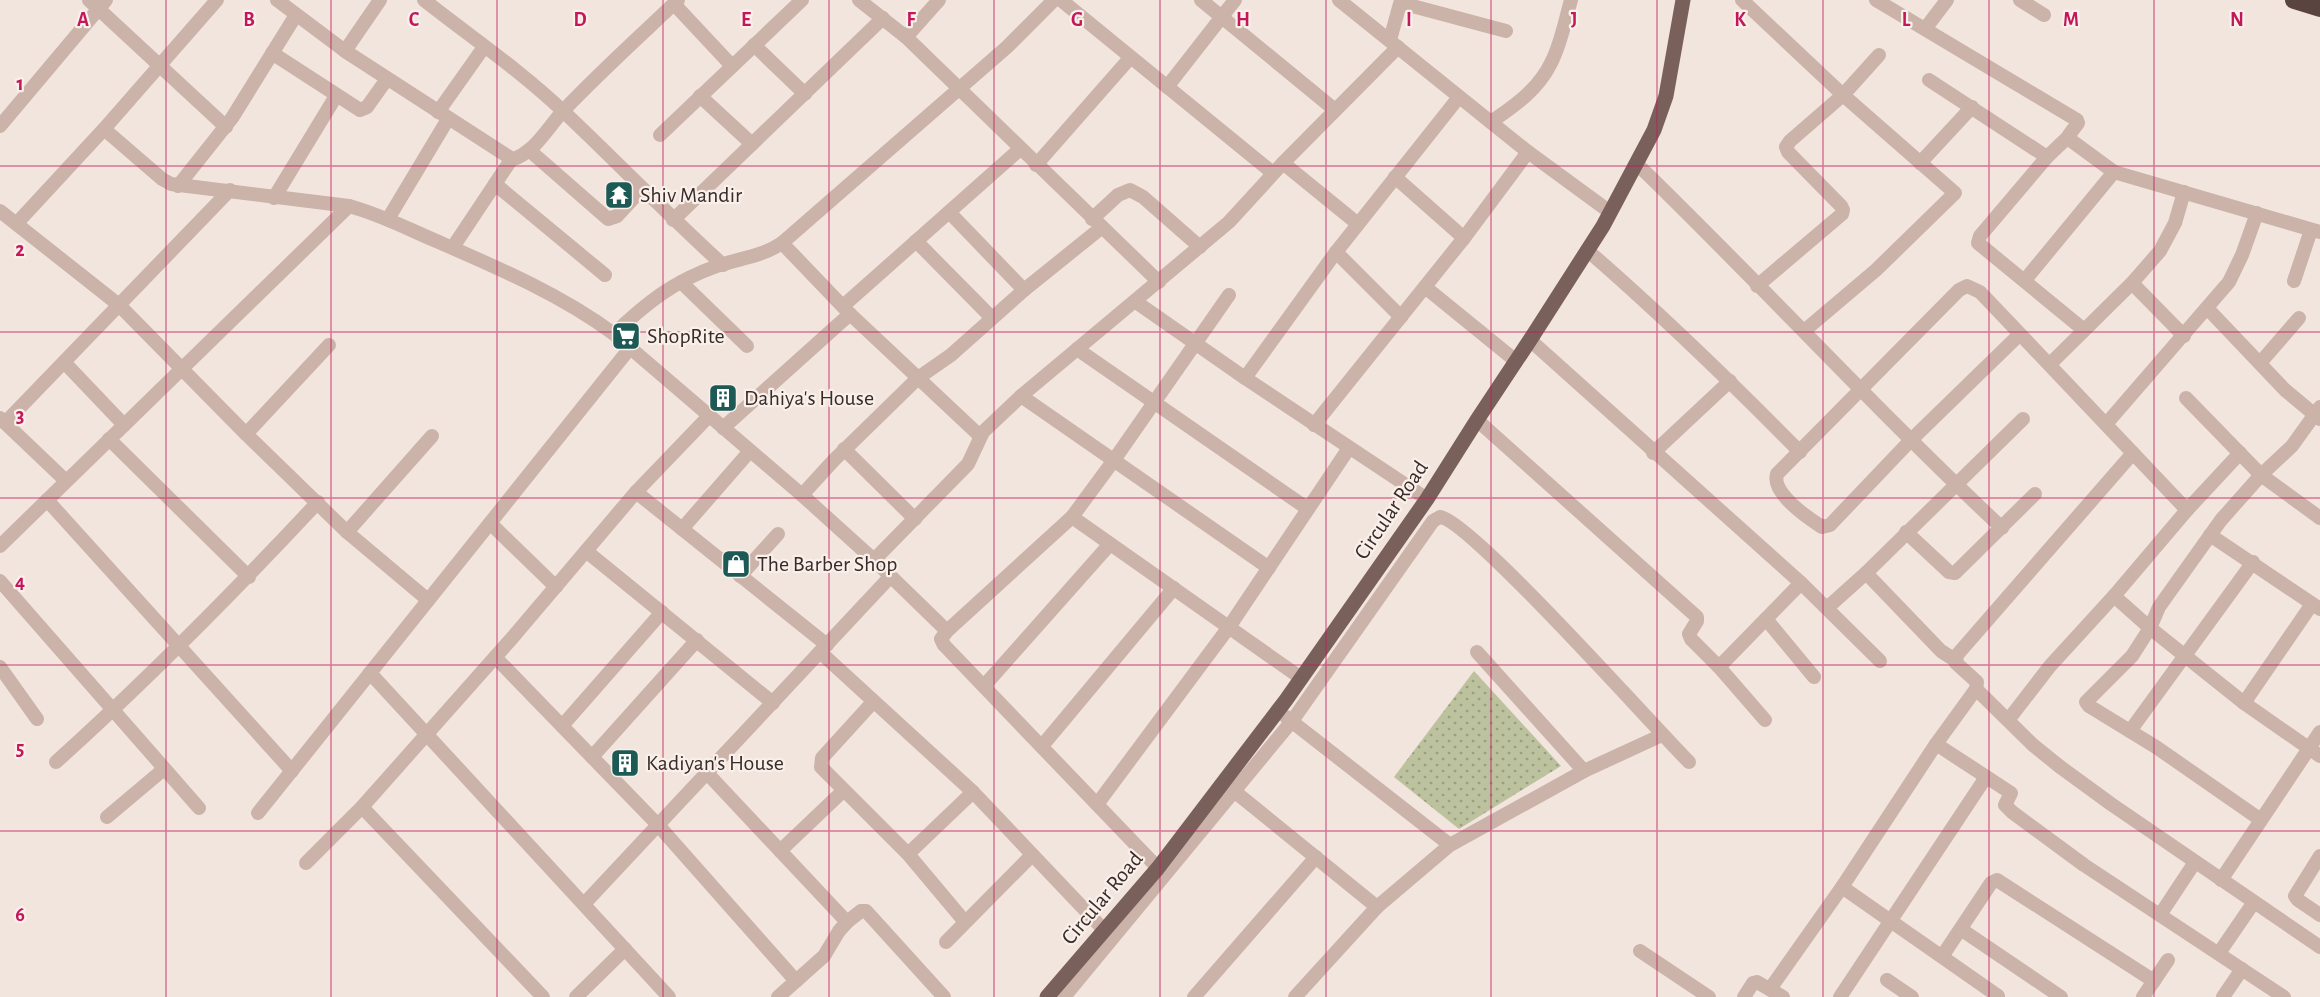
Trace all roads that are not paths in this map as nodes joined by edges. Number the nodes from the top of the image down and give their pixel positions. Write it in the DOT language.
graph roads {
  1 [pos="217,0"];
  2 [pos="277,0"];
  3 [pos="380,0"];
  4 [pos="424,0"];
  5 [pos="802,0"];
  6 [pos="859,0"];
  7 [pos="939,0"];
  8 [pos="1054,0"];
  9 [pos="1061,0"];
  10 [pos="1201,0"];
  11 [pos="1235,0"];
  12 [pos="1339,0"];
  13 [pos="1571,0"];
  14 [pos="1683,0"];
  15 [pos="1742,0"];
  16 [pos="1876,0"];
  17 [pos="1947,0"];
  18 [pos="2020,0"];
  19 [pos="2294,0"];
  20 [pos="1401,1"];
  21 [pos="676,2"];
  22 [pos="98,3"];
  23 [pos="2320,8"];
  24 [pos="296,15"];
  25 [pos="2044,15"];
  26 [pos="1221,17"];
  27 [pos="883,18"];
  28 [pos="1925,29"];
  29 [pos="1506,31"];
  30 [pos="906,38"];
  31 [pos="1394,43"];
  32 [pos="754,45"];
  33 [pos="484,47"];
  34 [pos="345,51"];
  35 [pos="272,53"];
  36 [pos="1879,55"];
  37 [pos="1130,58"];
  38 [pos="160,66"];
  39 [pos="732,66"];
  40 [pos="387,79"];
  41 [pos="1929,80"];
  42 [pos="1167,87"];
  43 [pos="960,88"];
  44 [pos="805,94"];
  45 [pos="1843,95"];
  46 [pos="336,96"];
  47 [pos="700,96"];
  48 [pos="1459,97"];
  49 [pos="1972,107"];
  50 [pos="1335,110"];
  51 [pos="563,111"];
  52 [pos="443,116"];
  53 [pos="2,120"];
  54 [pos="1491,122"];
  55 [pos="226,127"];
  56 [pos="104,129"];
  57 [pos="660,135"];
  58 [pos="2068,137"];
  59 [pos="752,144"];
  60 [pos="1020,149"];
  61 [pos="529,150"];
  62 [pos="1528,152"];
  63 [pos="2047,157"];
  64 [pos="511,160"];
  65 [pos="1283,163"];
  66 [pos="1920,163"];
  67 [pos="1637,164"];
  68 [pos="1036,165"];
  69 [pos="2114,172"];
  70 [pos="1273,173"];
  71 [pos="1395,177"];
  72 [pos="495,184"];
  73 [pos="178,186"];
  74 [pos="642,189"];
  75 [pos="230,190"];
  76 [pos="2184,192"];
  77 [pos="274,198"];
  78 [pos="349,206"];
  79 [pos="0,211"];
  80 [pos="949,212"];
  81 [pos="1610,212"];
  82 [pos="2257,213"];
  83 [pos="387,219"];
  84 [pos="673,220"];
  85 [pos="17,223"];
  86 [pos="1097,223"];
  87 [pos="1358,224"];
  88 [pos="2316,231"];
  89 [pos="1464,238"];
  90 [pos="916,241"];
  91 [pos="782,243"];
  92 [pos="453,247"];
  93 [pos="1200,247"];
  94 [pos="1587,250"];
  95 [pos="1335,252"];
  96 [pos="723,265"];
  97 [pos="605,275"];
  98 [pos="2025,280"];
  99 [pos="2294,281"];
  100 [pos="681,282"];
  101 [pos="1158,282"];
  102 [pos="2132,283"];
  103 [pos="1425,286"];
  104 [pos="1757,286"];
  105 [pos="1024,290"];
  106 [pos="1229,295"];
  107 [pos="1137,302"];
  108 [pos="119,305"];
  109 [pos="2207,308"];
  110 [pos="847,310"];
  111 [pos="1401,316"];
  112 [pos="992,318"];
  113 [pos="2299,318"];
  114 [pos="2084,330"];
  115 [pos="1804,331"];
  116 [pos="614,334"];
  117 [pos="2020,334"];
  118 [pos="2184,336"];
  119 [pos="1530,340"];
  120 [pos="1195,343"];
  121 [pos="329,345"];
  122 [pos="747,346"];
  123 [pos="630,348"];
  124 [pos="1077,350"];
  125 [pos="64,362"];
  126 [pos="1516,362"];
  127 [pos="2260,363"];
  128 [pos="2050,364"];
  129 [pos="182,369"];
  130 [pos="918,378"];
  131 [pos="1245,378"];
  132 [pos="1730,381"];
  133 [pos="1861,389"];
  134 [pos="1021,396"];
  135 [pos="2186,398"];
  136 [pos="1153,403"];
  137 [pos="2318,414"];
  138 [pos="709,416"];
  139 [pos="2023,419"];
  140 [pos="3,420"];
  141 [pos="1477,420"];
  142 [pos="2107,423"];
  143 [pos="124,425"];
  144 [pos="1314,425"];
  145 [pos="723,428"];
  146 [pos="246,434"];
  147 [pos="432,436"];
  148 [pos="980,436"];
  149 [pos="110,439"];
  150 [pos="1910,441"];
  151 [pos="1349,448"];
  152 [pos="844,450"];
  153 [pos="750,451"];
  154 [pos="1800,452"];
  155 [pos="1653,453"];
  156 [pos="2133,453"];
  157 [pos="2240,453"];
  158 [pos="1114,460"];
  159 [pos="2261,475"];
  160 [pos="66,481"];
  161 [pos="1955,484"];
  162 [pos="636,492"];
  163 [pos="2035,494"];
  164 [pos="802,495"];
  165 [pos="1427,499"];
  166 [pos="47,500"];
  167 [pos="318,502"];
  168 [pos="1308,509"];
  169 [pos="2187,510"];
  170 [pos="1072,517"];
  171 [pos="2320,518"];
  172 [pos="915,519"];
  173 [pos="490,523"];
  174 [pos="2002,528"];
  175 [pos="682,529"];
  176 [pos="347,532"];
  177 [pos="1906,532"];
  178 [pos="778,534"];
  179 [pos="2210,535"];
  180 [pos="1110,544"];
  181 [pos="0,546"];
  182 [pos="586,551"];
  183 [pos="874,560"];
  184 [pos="2253,562"];
  185 [pos="1269,568"];
  186 [pos="1866,573"];
  187 [pos="740,576"];
  188 [pos="249,577"];
  189 [pos="891,577"];
  190 [pos="0,581"];
  191 [pos="1801,583"];
  192 [pos="556,586"];
  193 [pos="1174,588"];
  194 [pos="2114,596"];
  195 [pos="428,600"];
  196 [pos="2316,606"];
  197 [pos="1827,609"];
  198 [pos="662,612"];
  199 [pos="1766,619"];
  200 [pos="1229,627"];
  201 [pos="2150,628"];
  202 [pos="947,631"];
  203 [pos="697,640"];
  204 [pos="179,646"];
  205 [pos="823,649"];
  206 [pos="1477,652"];
  207 [pos="2184,655"];
  208 [pos="495,657"];
  209 [pos="1955,660"];
  210 [pos="1880,661"];
  211 [pos="0,667"];
  212 [pos="1719,667"];
  213 [pos="370,673"];
  214 [pos="1301,678"];
  215 [pos="1814,678"];
  216 [pos="984,686"];
  217 [pos="1976,689"];
  218 [pos="873,702"];
  219 [pos="773,703"];
  220 [pos="2244,703"];
  221 [pos="113,711"];
  222 [pos="1277,711"];
  223 [pos="37,719"];
  224 [pos="2009,719"];
  225 [pos="1765,720"];
  226 [pos="1292,721"];
  227 [pos="562,726"];
  228 [pos="2130,731"];
  229 [pos="2320,732"];
  230 [pos="1662,735"];
  231 [pos="426,736"];
  232 [pos="1936,744"];
  233 [pos="1042,746"];
  234 [pos="2315,752"];
  235 [pos="592,757"];
  236 [pos="56,762"];
  237 [pos="1689,762"];
  238 [pos="164,769"];
  239 [pos="292,771"];
  240 [pos="1584,771"];
  241 [pos="707,773"];
  242 [pos="1986,777"];
  243 [pos="843,790"];
  244 [pos="1234,791"];
  245 [pos="973,792"];
  246 [pos="1098,803"];
  247 [pos="362,807"];
  248 [pos="199,808"];
  249 [pos="258,813"];
  250 [pos="107,817"];
  251 [pos="2260,820"];
  252 [pos="658,825"];
  253 [pos="1450,845"];
  254 [pos="780,851"];
  255 [pos="908,855"];
  256 [pos="1032,855"];
  257 [pos="2320,856"];
  258 [pos="1316,857"];
  259 [pos="2195,862"];
  260 [pos="306,863"];
  261 [pos="1158,868"];
  262 [pos="2221,880"];
  263 [pos="1842,887"];
  264 [pos="2254,902"];
  265 [pos="584,904"];
  266 [pos="1377,906"];
  267 [pos="2160,915"];
  268 [pos="2320,915"];
  269 [pos="1892,920"];
  270 [pos="847,922"];
  271 [pos="965,922"];
  272 [pos="1104,930"];
  273 [pos="1962,930"];
  274 [pos="2317,940"];
  275 [pos="946,942"];
  276 [pos="625,949"];
  277 [pos="1640,951"];
  278 [pos="2219,953"];
  279 [pos="1943,955"];
  280 [pos="2168,960"];
  281 [pos="2242,969"];
  282 [pos="1887,980"];
  283 [pos="796,981"];
  284 [pos="2154,981"];
  285 [pos="1770,989"];
  286 [pos="1998,996"];
  287 [pos="543,997"];
  288 [pos="576,997"];
  289 [pos="669,997"];
  290 [pos="778,997"];
  291 [pos="944,997"];
  292 [pos="1047,997"];
  293 [pos="1064,997"];
  294 [pos="1194,997"];
  295 [pos="1295,997"];
  296 [pos="1709,997"];
  297 [pos="1744,997"];
  298 [pos="1783,997"];
  299 [pos="1840,997"];
  300 [pos="1912,997"];
  301 [pos="2061,997"];
  302 [pos="2143,997"];
  303 [pos="2223,997"];
  304 [pos="2284,997"];
  1 -- 38 [label="street"];
  2 -- 24 [label="street"];
  3 -- 34 [label="street"];
  4 -- 33 [label="street"];
  5 -- 32 [label="street"];
  6 -- 27 [label="street"];
  7 -- 30 [label="street"];
  8 -- 43 [label="street"];
  9 -- 37 [label="street"];
  10 -- 26 [label="street"];
  11 -- 26 [label="street"];
  12 -- 31 [label="street"];
  13 -- 54 [label="street"];
  14 -- 67 [label="main road, Circular Road"];
  15 -- 45 [label="street"];
  16 -- 28 [label="street"];
  17 -- 28 [label="street"];
  18 -- 25 [label="street"];
  19 -- 23 [label="highway"];
  20 -- 29 [label="street"];
  20 -- 31 [label="street"];
  21 -- 39 [label="street"];
  21 -- 51 [label="street"];
  22 -- 38 [label="street"];
  22 -- 53 [label="street"];
  24 -- 34 [label="street"];
  24 -- 35 [label="street"];
  26 -- 42 [label="street"];
  26 -- 50 [label="street"];
  27 -- 30 [label="street"];
  27 -- 44 [label="street"];
  28 -- 58 [label="street"];
  30 -- 43 [label="street"];
  31 -- 48 [label="street"];
  31 -- 50 [label="street"];
  32 -- 39 [label="street"];
  32 -- 44 [label="street"];
  33 -- 51 [label="street"];
  33 -- 52 [label="street"];
  34 -- 40 [label="street"];
  35 -- 46 [label="street"];
  35 -- 55 [label="street"];
  36 -- 45 [label="street"];
  37 -- 42 [label="street"];
  37 -- 68 [label="street"];
  38 -- 55 [label="street"];
  38 -- 56 [label="street"];
  39 -- 47 [label="street"];
  40 -- 46 [label="street"];
  40 -- 52 [label="street"];
  41 -- 49 [label="street"];
  42 -- 70 [label="street"];
  43 -- 60 [label="street"];
  43 -- 91 [label="street"];
  44 -- 59 [label="street"];
  45 -- 66 [label="street"];
  45 -- 104 [label="street"];
  46 -- 77 [label="street"];
  47 -- 57 [label="street"];
  47 -- 59 [label="street"];
  48 -- 54 [label="street"];
  48 -- 71 [label="street"];
  49 -- 63 [label="street"];
  49 -- 66 [label="street"];
  50 -- 65 [label="street"];
  51 -- 61 [label="street"];
  51 -- 74 [label="street"];
  52 -- 64 [label="street"];
  52 -- 83 [label="street"];
  54 -- 62 [label="street"];
  55 -- 73 [label="street"];
  56 -- 73 [label="street"];
  56 -- 85 [label="street"];
  58 -- 63 [label="street"];
  58 -- 69 [label="street"];
  59 -- 84 [label="street"];
  60 -- 68 [label="street"];
  60 -- 80 [label="street"];
  61 -- 64 [label="street"];
  61 -- 74 [label="street"];
  62 -- 81 [label="street"];
  62 -- 89 [label="street"];
  63 -- 98 [label="street"];
  64 -- 72 [label="street"];
  65 -- 70 [label="street"];
  65 -- 87 [label="street"];
  66 -- 115 [label="street"];
  67 -- 81 [label="main road, Circular Road"];
  67 -- 104 [label="street"];
  68 -- 86 [label="street"];
  69 -- 76 [label="street"];
  69 -- 98 [label="street"];
  70 -- 93 [label="street"];
  71 -- 87 [label="street"];
  71 -- 89 [label="street"];
  72 -- 92 [label="street"];
  72 -- 97 [label="street"];
  73 -- 75 [label="street"];
  74 -- 84 [label="street"];
  75 -- 77 [label="street"];
  75 -- 108 [label="street"];
  76 -- 82 [label="street"];
  76 -- 102 [label="street"];
  77 -- 78 [label="street"];
  78 -- 83 [label="street"];
  78 -- 129 [label="street"];
  79 -- 85 [label="street"];
  80 -- 90 [label="street"];
  80 -- 105 [label="street"];
  81 -- 94 [label="main road, Circular Road"];
  82 -- 88 [label="street"];
  82 -- 109 [label="street"];
  83 -- 92 [label="street"];
  84 -- 96 [label="street"];
  85 -- 108 [label="street"];
  86 -- 93 [label="street"];
  86 -- 101 [label="street"];
  86 -- 105 [label="street"];
  87 -- 95 [label="street"];
  88 -- 99 [label="street"];
  89 -- 103 [label="street"];
  90 -- 110 [label="street"];
  90 -- 112 [label="street"];
  91 -- 96 [label="street"];
  91 -- 110 [label="street"];
  92 -- 116 [label="street"];
  93 -- 101 [label="street"];
  94 -- 119 [label="main road, Circular Road"];
  94 -- 132 [label="street"];
  95 -- 111 [label="street"];
  95 -- 131 [label="street"];
  96 -- 100 [label="street"];
  98 -- 114 [label="street"];
  100 -- 116 [label="street"];
  100 -- 122 [label="street"];
  101 -- 107 [label="street"];
  102 -- 114 [label="street"];
  102 -- 118 [label="street"];
  103 -- 111 [label="street"];
  103 -- 126 [label="street"];
  104 -- 115 [label="street"];
  105 -- 112 [label="street"];
  106 -- 120 [label="street"];
  107 -- 120 [label="street"];
  107 -- 124 [label="street"];
  108 -- 125 [label="street"];
  108 -- 129 [label="street"];
  109 -- 118 [label="street"];
  109 -- 127 [label="street"];
  110 -- 130 [label="street"];
  110 -- 145 [label="street"];
  111 -- 144 [label="street"];
  112 -- 130 [label="street"];
  113 -- 127 [label="street"];
  114 -- 128 [label="street"];
  115 -- 133 [label="street"];
  116 -- 123 [label="street"];
  117 -- 128 [label="street"];
  117 -- 133 [label="street"];
  117 -- 150 [label="street"];
  118 -- 142 [label="street"];
  119 -- 126 [label="main road, Circular Road"];
  119 -- 155 [label="street"];
  120 -- 131 [label="street"];
  120 -- 136 [label="street"];
  121 -- 146 [label="street"];
  123 -- 138 [label="street"];
  123 -- 173 [label="street"];
  124 -- 134 [label="street"];
  124 -- 136 [label="street"];
  125 -- 140 [label="street"];
  125 -- 143 [label="street"];
  126 -- 141 [label="main road, Circular Road"];
  127 -- 137 [label="street"];
  128 -- 142 [label="street"];
  129 -- 143 [label="street"];
  129 -- 146 [label="street"];
  130 -- 148 [label="street"];
  130 -- 152 [label="street"];
  131 -- 144 [label="street"];
  132 -- 154 [label="street"];
  132 -- 155 [label="street"];
  133 -- 150 [label="street"];
  133 -- 154 [label="street"];
  134 -- 148 [label="street"];
  134 -- 158 [label="street"];
  135 -- 157 [label="street"];
  136 -- 158 [label="street"];
  136 -- 168 [label="street"];
  137 -- 159 [label="street"];
  138 -- 145 [label="street"];
  138 -- 162 [label="street"];
  139 -- 161 [label="street"];
  140 -- 160 [label="street"];
  141 -- 165 [label="main road, Circular Road"];
  141 -- 212 [label="street"];
  142 -- 156 [label="street"];
  143 -- 149 [label="street"];
  144 -- 151 [label="street"];
  145 -- 153 [label="street"];
  146 -- 167 [label="street"];
  147 -- 176 [label="street"];
  148 -- 172 [label="street"];
  149 -- 160 [label="street"];
  149 -- 188 [label="street"];
  150 -- 154 [label="street"];
  150 -- 161 [label="street"];
  151 -- 165 [label="street"];
  151 -- 168 [label="street"];
  152 -- 164 [label="street"];
  152 -- 172 [label="street"];
  153 -- 164 [label="street"];
  153 -- 175 [label="street"];
  155 -- 191 [label="street"];
  156 -- 169 [label="street"];
  156 -- 209 [label="street"];
  157 -- 159 [label="street"];
  157 -- 169 [label="street"];
  158 -- 170 [label="street"];
  158 -- 185 [label="street"];
  159 -- 171 [label="street"];
  159 -- 179 [label="street"];
  160 -- 166 [label="street"];
  161 -- 174 [label="street"];
  161 -- 177 [label="street"];
  162 -- 175 [label="street"];
  162 -- 182 [label="street"];
  163 -- 174 [label="street"];
  164 -- 183 [label="street"];
  165 -- 214 [label="main road, Circular Road"];
  166 -- 181 [label="street"];
  166 -- 204 [label="street"];
  167 -- 176 [label="street"];
  167 -- 188 [label="street"];
  168 -- 185 [label="street"];
  169 -- 194 [label="street"];
  170 -- 180 [label="street"];
  170 -- 202 [label="street"];
  172 -- 183 [label="street"];
  173 -- 192 [label="street"];
  173 -- 195 [label="street"];
  174 -- 177 [label="street"];
  175 -- 187 [label="street"];
  176 -- 195 [label="street"];
  177 -- 186 [label="street"];
  178 -- 187 [label="street"];
  179 -- 184 [label="street"];
  179 -- 201 [label="street"];
  180 -- 193 [label="street"];
  180 -- 216 [label="street"];
  182 -- 192 [label="street"];
  182 -- 198 [label="street"];
  183 -- 189 [label="street"];
  184 -- 196 [label="street"];
  184 -- 207 [label="street"];
  185 -- 200 [label="street"];
  186 -- 197 [label="street"];
  186 -- 209 [label="street"];
  187 -- 205 [label="street"];
  188 -- 204 [label="street"];
  189 -- 202 [label="street"];
  189 -- 205 [label="street"];
  190 -- 221 [label="street"];
  191 -- 197 [label="street"];
  191 -- 199 [label="street"];
  192 -- 208 [label="street"];
  193 -- 200 [label="street"];
  193 -- 233 [label="street"];
  194 -- 201 [label="street"];
  194 -- 224 [label="street"];
  195 -- 213 [label="street"];
  196 -- 220 [label="street"];
  197 -- 210 [label="street"];
  198 -- 203 [label="street"];
  198 -- 227 [label="street"];
  199 -- 212 [label="street"];
  199 -- 215 [label="street"];
  200 -- 214 [label="street"];
  200 -- 246 [label="street"];
  201 -- 207 [label="street"];
  201 -- 228 [label="street"];
  202 -- 216 [label="street"];
  203 -- 219 [label="street"];
  203 -- 235 [label="street"];
  204 -- 221 [label="street"];
  204 -- 239 [label="street"];
  205 -- 218 [label="street"];
  205 -- 219 [label="street"];
  206 -- 240 [label="street"];
  207 -- 220 [label="street"];
  207 -- 228 [label="street"];
  208 -- 227 [label="street"];
  208 -- 231 [label="street"];
  209 -- 217 [label="street"];
  211 -- 223 [label="street"];
  212 -- 225 [label="street"];
  213 -- 231 [label="street"];
  213 -- 239 [label="street"];
  214 -- 222 [label="main road, Circular Road"];
  216 -- 233 [label="street"];
  217 -- 224 [label="street"];
  217 -- 232 [label="street"];
  218 -- 243 [label="street"];
  218 -- 245 [label="street"];
  219 -- 241 [label="street"];
  220 -- 234 [label="street"];
  221 -- 236 [label="street"];
  221 -- 238 [label="street"];
  222 -- 226 [label="street"];
  222 -- 261 [label="main road, Circular Road"];
  224 -- 259 [label="street"];
  226 -- 230 [label="street"];
  226 -- 244 [label="street"];
  226 -- 253 [label="street"];
  227 -- 235 [label="street"];
  228 -- 251 [label="street"];
  229 -- 234 [label="street"];
  230 -- 237 [label="street"];
  230 -- 240 [label="street"];
  231 -- 247 [label="street"];
  231 -- 265 [label="street"];
  232 -- 242 [label="street"];
  232 -- 263 [label="street"];
  233 -- 246 [label="street"];
  234 -- 251 [label="street"];
  235 -- 252 [label="street"];
  238 -- 248 [label="street"];
  238 -- 250 [label="street"];
  239 -- 249 [label="street"];
  240 -- 253 [label="street"];
  241 -- 252 [label="street"];
  241 -- 254 [label="street"];
  242 -- 267 [label="street"];
  242 -- 269 [label="street"];
  243 -- 254 [label="street"];
  243 -- 255 [label="street"];
  244 -- 258 [label="street"];
  244 -- 293 [label="street"];
  245 -- 255 [label="street"];
  245 -- 256 [label="street"];
  246 -- 261 [label="street"];
  247 -- 260 [label="street"];
  247 -- 287 [label="street"];
  251 -- 262 [label="street"];
  252 -- 265 [label="street"];
  252 -- 283 [label="street"];
  253 -- 266 [label="street"];
  254 -- 270 [label="street"];
  255 -- 271 [label="street"];
  256 -- 271 [label="street"];
  256 -- 272 [label="street"];
  257 -- 268 [label="street"];
  258 -- 266 [label="street"];
  258 -- 294 [label="street"];
  259 -- 262 [label="street"];
  259 -- 267 [label="street"];
  261 -- 272 [label="main road, Circular Road"];
  262 -- 264 [label="street"];
  263 -- 269 [label="street"];
  263 -- 285 [label="street"];
  264 -- 274 [label="street"];
  264 -- 278 [label="street"];
  265 -- 276 [label="street"];
  266 -- 295 [label="street"];
  267 -- 278 [label="street"];
  269 -- 279 [label="street"];
  269 -- 299 [label="street"];
  270 -- 283 [label="street"];
  270 -- 291 [label="street"];
  271 -- 275 [label="street"];
  272 -- 292 [label="main road, Circular Road"];
  273 -- 279 [label="street"];
  273 -- 284 [label="street"];
  273 -- 301 [label="street"];
  276 -- 288 [label="street"];
  276 -- 289 [label="street"];
  277 -- 296 [label="street"];
  278 -- 281 [label="street"];
  279 -- 286 [label="street"];
  280 -- 284 [label="street"];
  281 -- 303 [label="street"];
  281 -- 304 [label="street"];
  282 -- 300 [label="street"];
  283 -- 290 [label="street"];
  284 -- 302 [label="street"];
  285 -- 297 [label="street"];
  285 -- 298 [label="street"];
}
